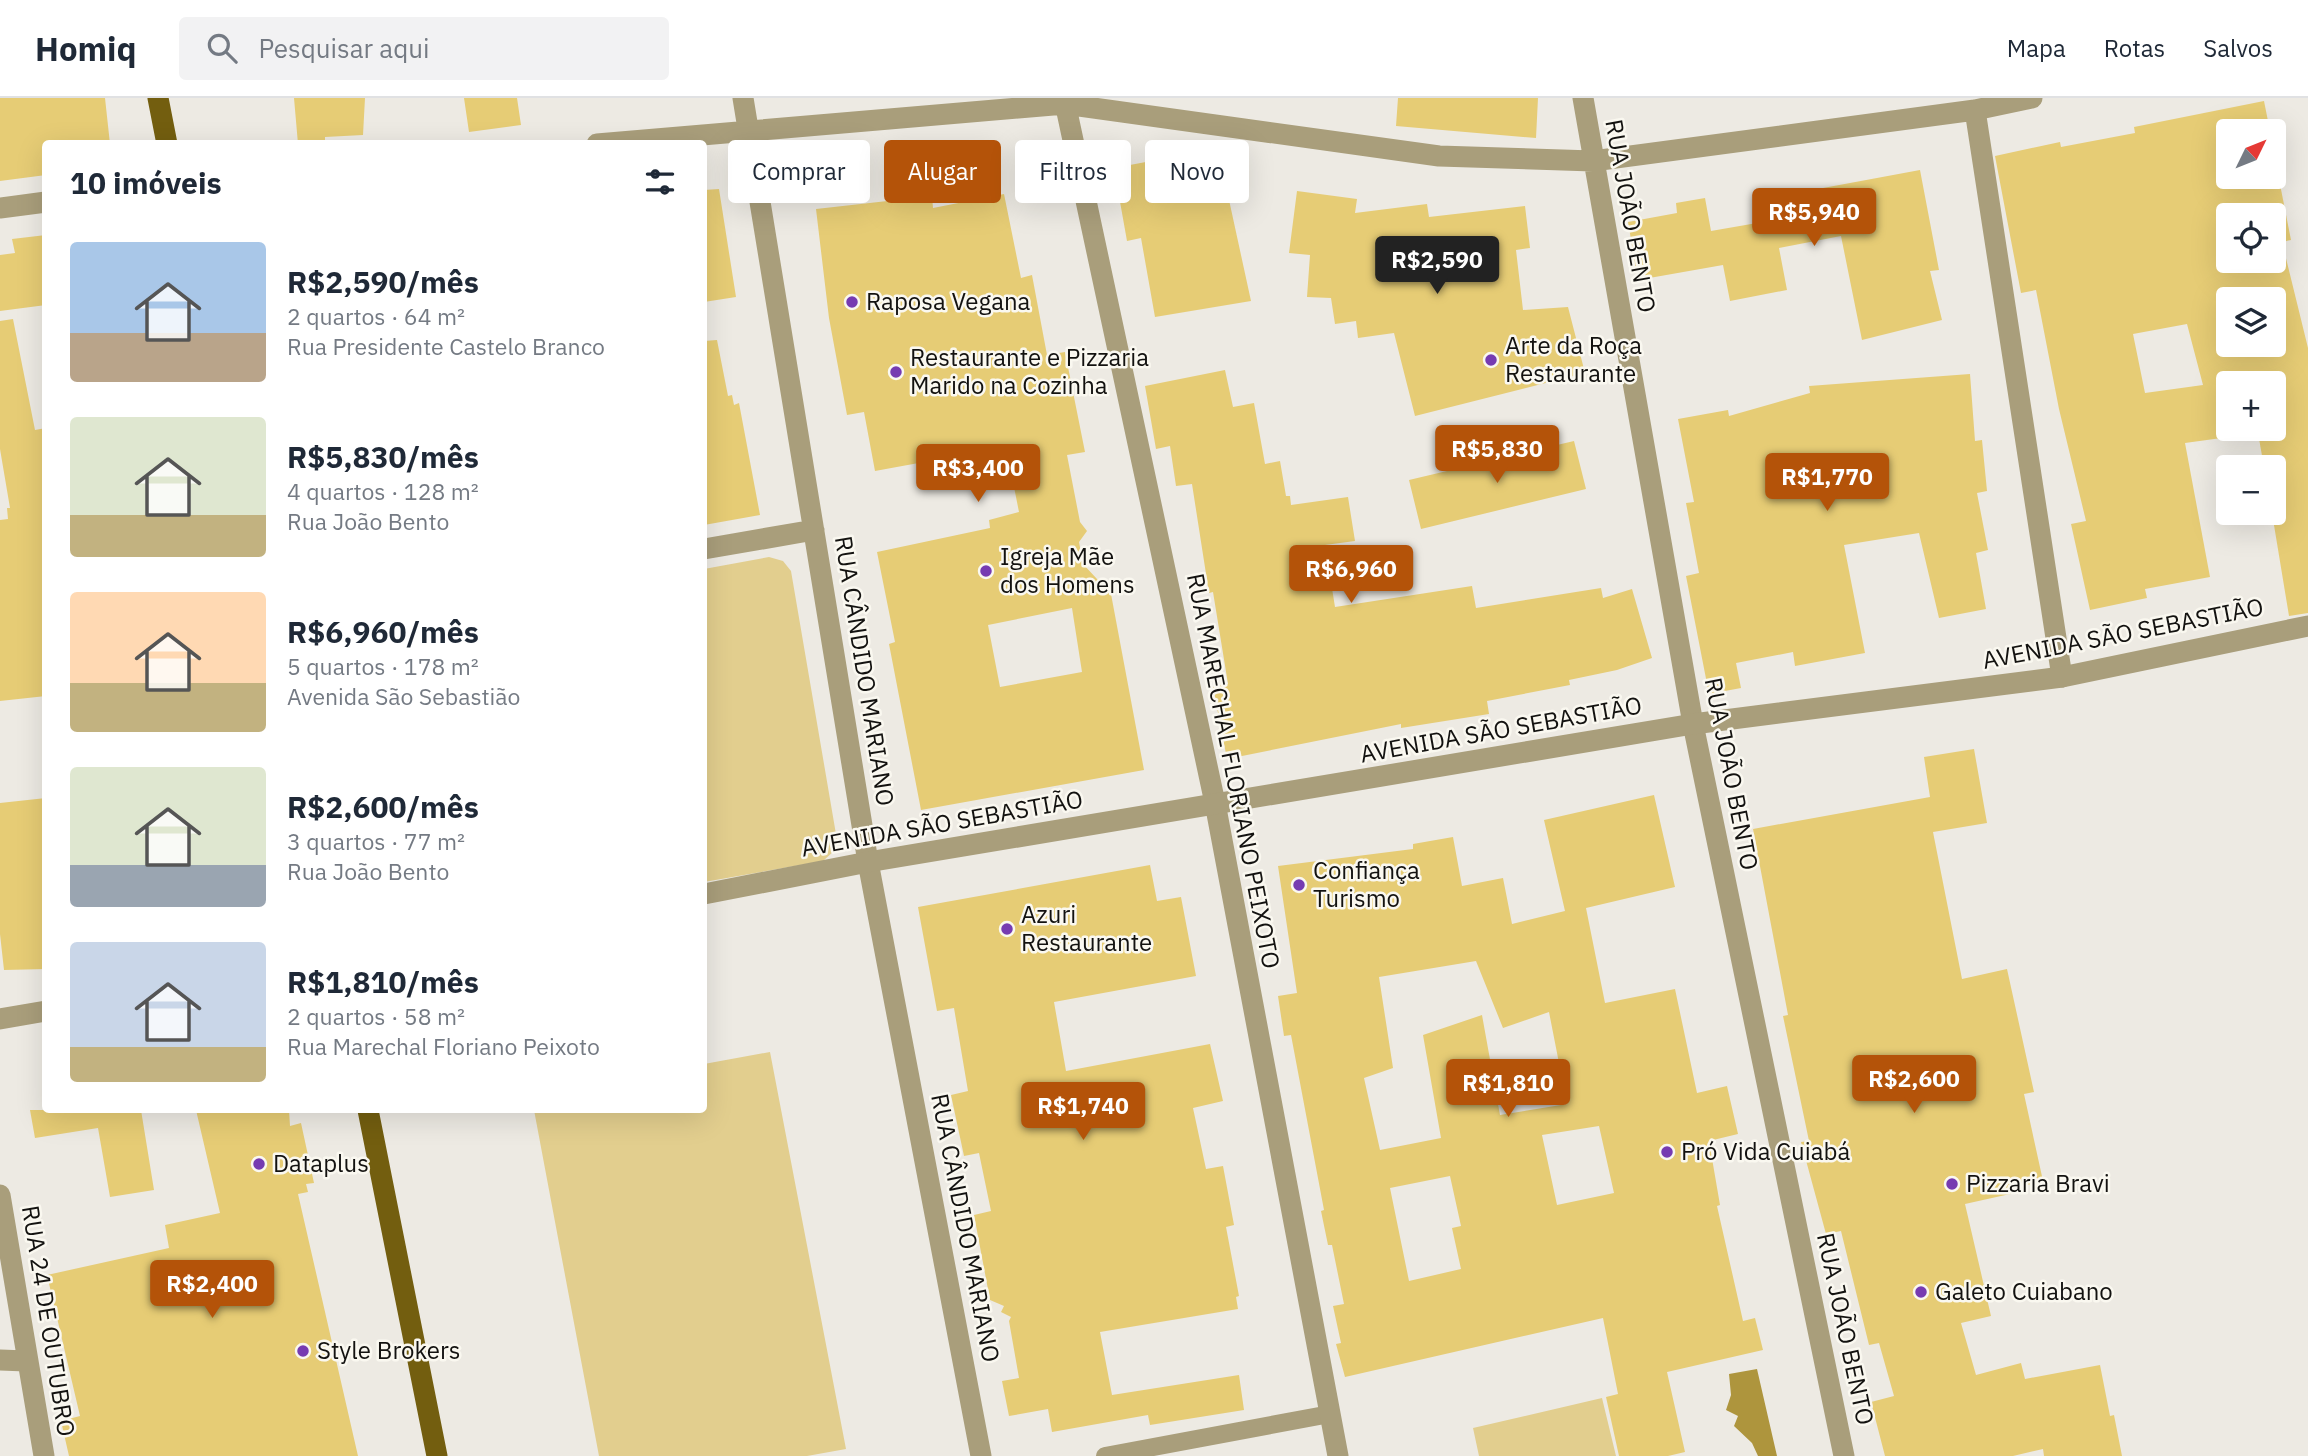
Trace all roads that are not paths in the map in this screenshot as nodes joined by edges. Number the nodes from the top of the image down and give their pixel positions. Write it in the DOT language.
graph roads {
  1 [pos="158,98"];
  2 [pos="743,98"];
  3 [pos="1583,98"];
  4 [pos="2032,98"];
  5 [pos="1065,101"];
  6 [pos="1943,105"];
  7 [pos="1975,110"];
  8 [pos="748,129"];
  9 [pos="166,140"];
  10 [pos="637,140"];
  11 [pos="1593,161"];
  12 [pos="42,203"];
  13 [pos="0,208"];
  14 [pos="814,530"];
  15 [pos="707,548"];
  16 [pos="2308,626"];
  17 [pos="2062,677"];
  18 [pos="1693,724"];
  19 [pos="1215,803"];
  20 [pos="868,862"];
  21 [pos="707,893"];
  22 [pos="42,1013"];
  23 [pos="0,1019"];
  24 [pos="369,1113"];
  25 [pos="0,1195"];
  26 [pos="0,1360"];
  27 [pos="26,1361"];
  28 [pos="1330,1414"];
  29 [pos="44,1456"];
  30 [pos="437,1456"];
  31 [pos="981,1456"];
  32 [pos="1105,1456"];
  33 [pos="1338,1456"];
  34 [pos="1844,1456"];
  1 -- 9 [label="main road"];
  2 -- 8 [label="street, RUA CÂNDIDO MARIANO"];
  3 -- 11 [label="street, RUA JOÃO BENTO"];
  4 -- 7 [label="street"];
  5 -- 8 [label="street"];
  5 -- 11 [label="street"];
  5 -- 19 [label="street, RUA MARECHAL FLORIANO PEIXOTO"];
  6 -- 7 [label="street"];
  6 -- 11 [label="street"];
  7 -- 17 [label="street"];
  8 -- 10 [label="street"];
  8 -- 14 [label="street, RUA CÂNDIDO MARIANO"];
  11 -- 18 [label="street, RUA JOÃO BENTO"];
  12 -- 13 [label="street"];
  14 -- 15 [label="street"];
  14 -- 20 [label="street, RUA CÂNDIDO MARIANO"];
  16 -- 17 [label="street, AVENIDA SÃO SEBASTIÃO"];
  17 -- 18 [label="street, AVENIDA SÃO SEBASTIÃO"];
  18 -- 19 [label="street, AVENIDA SÃO SEBASTIÃO"];
  18 -- 34 [label="street, RUA JOÃO BENTO"];
  19 -- 20 [label="street, AVENIDA SÃO SEBASTIÃO"];
  19 -- 28 [label="street, RUA MARECHAL FLORIANO PEIXOTO"];
  20 -- 21 [label="street, AVENIDA SÃO SEBASTIÃO"];
  20 -- 31 [label="street, RUA CÂNDIDO MARIANO"];
  22 -- 23 [label="street"];
  24 -- 30 [label="main road"];
  25 -- 27 [label="street, RUA 24 DE OUTUBRO"];
  26 -- 27 [label="street"];
  27 -- 29 [label="street, RUA 24 DE OUTUBRO"];
  28 -- 32 [label="lane"];
  28 -- 33 [label="street, RUA MARECHAL FLORIANO PEIXOTO"];
}
